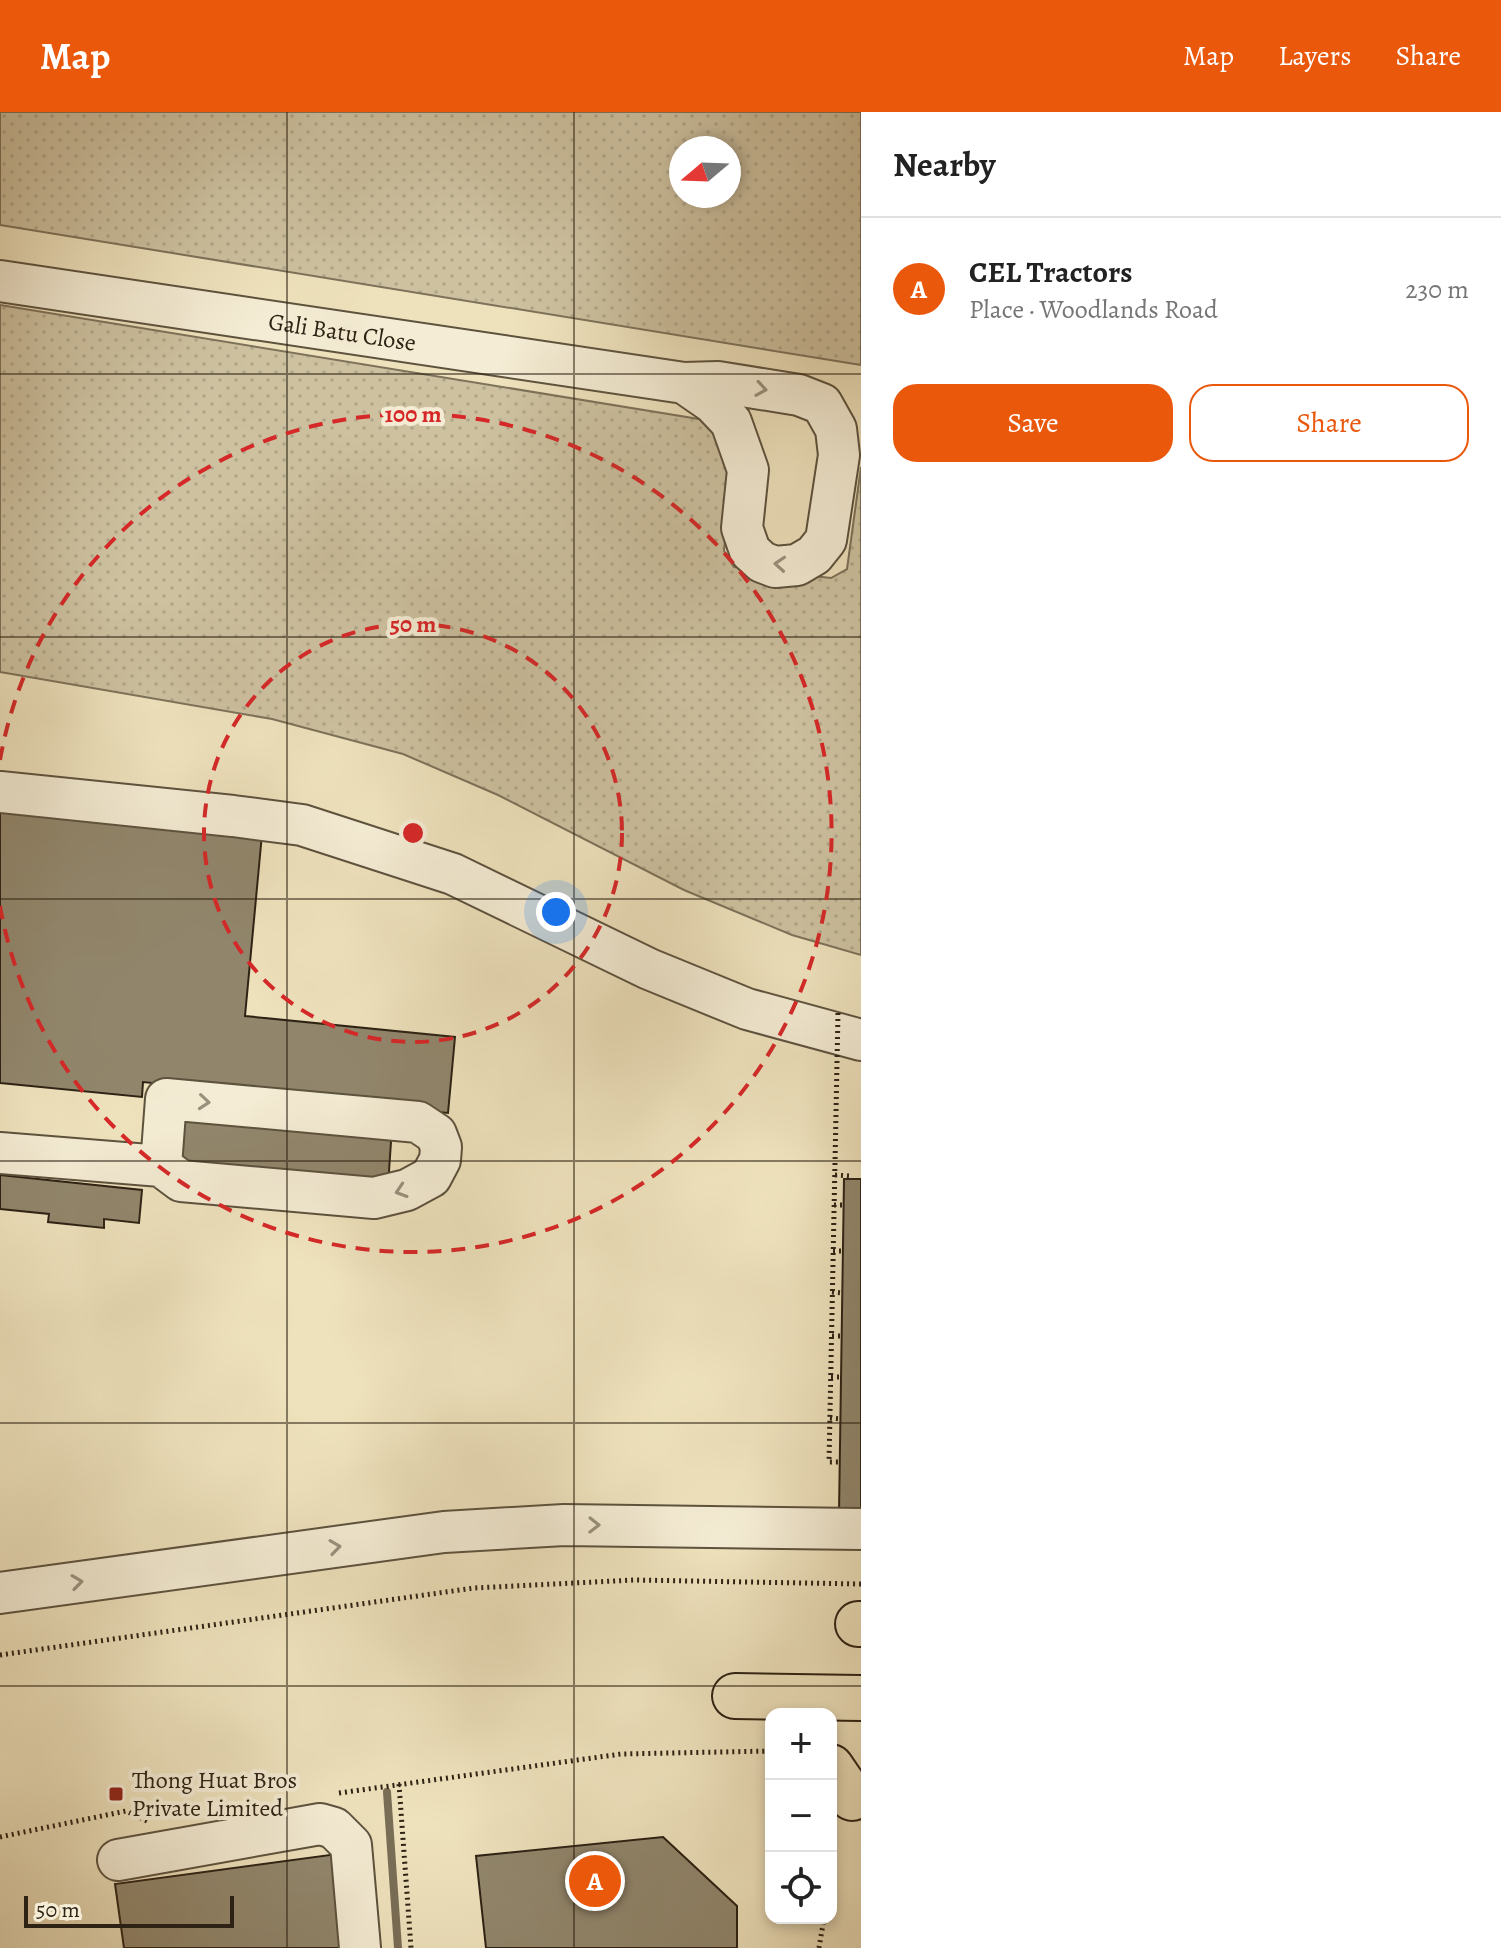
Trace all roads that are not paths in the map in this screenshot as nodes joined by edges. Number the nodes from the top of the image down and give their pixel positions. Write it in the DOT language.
graph roads {
  1 [pos="0,281"];
  2 [pos="684,383"];
  3 [pos="0,792"];
  4 [pos="849,1027"];
  5 [pos="0,1153"];
  6 [pos="161,1166"];
  7 [pos="861,1529"];
  8 [pos="0,1593"];
  9 [pos="861,1698"];
  10 [pos="765,1708"];
  11 [pos="118,1860"];
  12 [pos="360,1948"];
  1 -- 2 [label="lane, Gali Batu Close"];
  2 -- 2 [label="lane, Gali Batu Close, one-way"];
  3 -- 4 [label="lane"];
  5 -- 6 [label="lane"];
  6 -- 6 [label="lane, one-way"];
  8 -- 7 [label="lane, one-way"];
  9 -- 10 [label="main road"];
  11 -- 12 [label="lane"];
}
